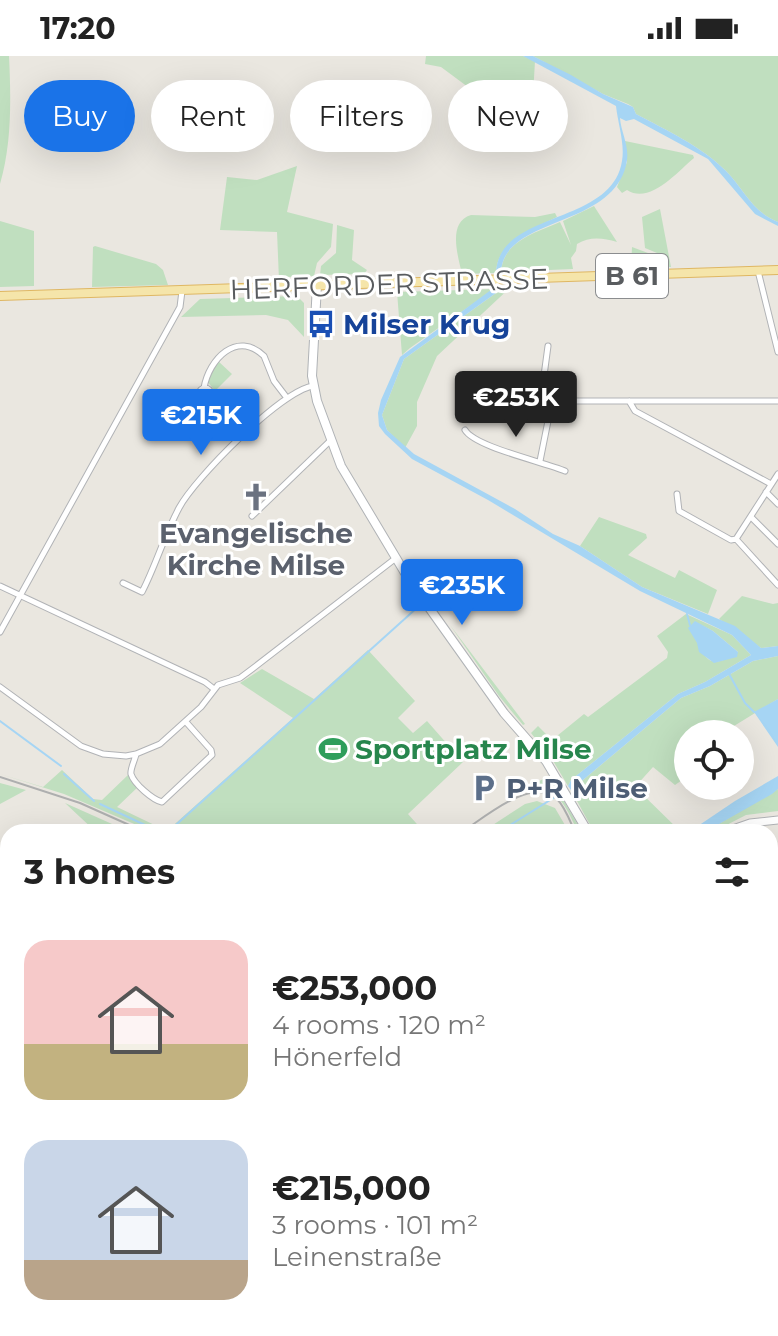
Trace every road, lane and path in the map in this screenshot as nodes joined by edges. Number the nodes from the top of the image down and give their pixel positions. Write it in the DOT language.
graph roads {
  1 [pos="778,270"];
  2 [pos="758,271"];
  3 [pos="317,285"];
  4 [pos="182,291"];
  5 [pos="0,296"];
  6 [pos="776,333"];
  7 [pos="548,346"];
  8 [pos="778,352"];
  9 [pos="313,386"];
  10 [pos="204,388"];
  11 [pos="287,398"];
  12 [pos="552,401"];
  13 [pos="629,401"];
  14 [pos="778,401"];
  15 [pos="465,430"];
  16 [pos="331,440"];
  17 [pos="540,461"];
  18 [pos="565,471"];
  19 [pos="778,474"];
  20 [pos="771,484"];
  21 [pos="766,492"];
  22 [pos="677,494"];
  23 [pos="778,504"];
  24 [pos="252,516"];
  25 [pos="751,517"];
  26 [pos="736,539"];
  27 [pos="778,544"];
  28 [pos="396,558"];
  29 [pos="123,583"];
  30 [pos="778,585"];
  31 [pos="0,586"];
  32 [pos="21,595"];
  33 [pos="0,632"];
  34 [pos="0,687"];
  35 [pos="214,689"];
  36 [pos="186,722"];
  37 [pos="136,754"];
  38 [pos="778,820"];
  39 [pos="583,824"];
  40 [pos="747,824"];
  1 -- 2 [label="main road, HERFORDER STRASSE / B 61"];
  2 -- 3 [label="main road, HERFORDER STRASSE / B 61"];
  2 -- 6 [label="street"];
  3 -- 4 [label="main road, HERFORDER STRASSE / B 61"];
  3 -- 9 [label="main road"];
  4 -- 5 [label="main road, HERFORDER STRASSE / B 61"];
  4 -- 32 [label="street"];
  6 -- 8 [label="street"];
  7 -- 12 [label="street"];
  9 -- 11 [label="street"];
  9 -- 16 [label="main road"];
  10 -- 11 [label="street"];
  11 -- 29 [label="street"];
  12 -- 13 [label="street"];
  12 -- 17 [label="street"];
  13 -- 14 [label="street"];
  13 -- 20 [label="street"];
  15 -- 17 [label="street"];
  16 -- 24 [label="street"];
  16 -- 28 [label="main road"];
  17 -- 18 [label="street"];
  19 -- 20 [label="street"];
  20 -- 21 [label="street"];
  21 -- 23 [label="street"];
  21 -- 25 [label="street"];
  22 -- 26 [label="street"];
  25 -- 26 [label="street"];
  25 -- 27 [label="street"];
  26 -- 30 [label="street"];
  28 -- 35 [label="street"];
  28 -- 39 [label="main road"];
  31 -- 32 [label="street"];
  32 -- 33 [label="street"];
  32 -- 35 [label="street"];
  34 -- 37 [label="street"];
  35 -- 36 [label="street"];
  36 -- 37 [label="street"];
  36 -- 37 [label="street"];
  38 -- 40 [label="street"];
}
